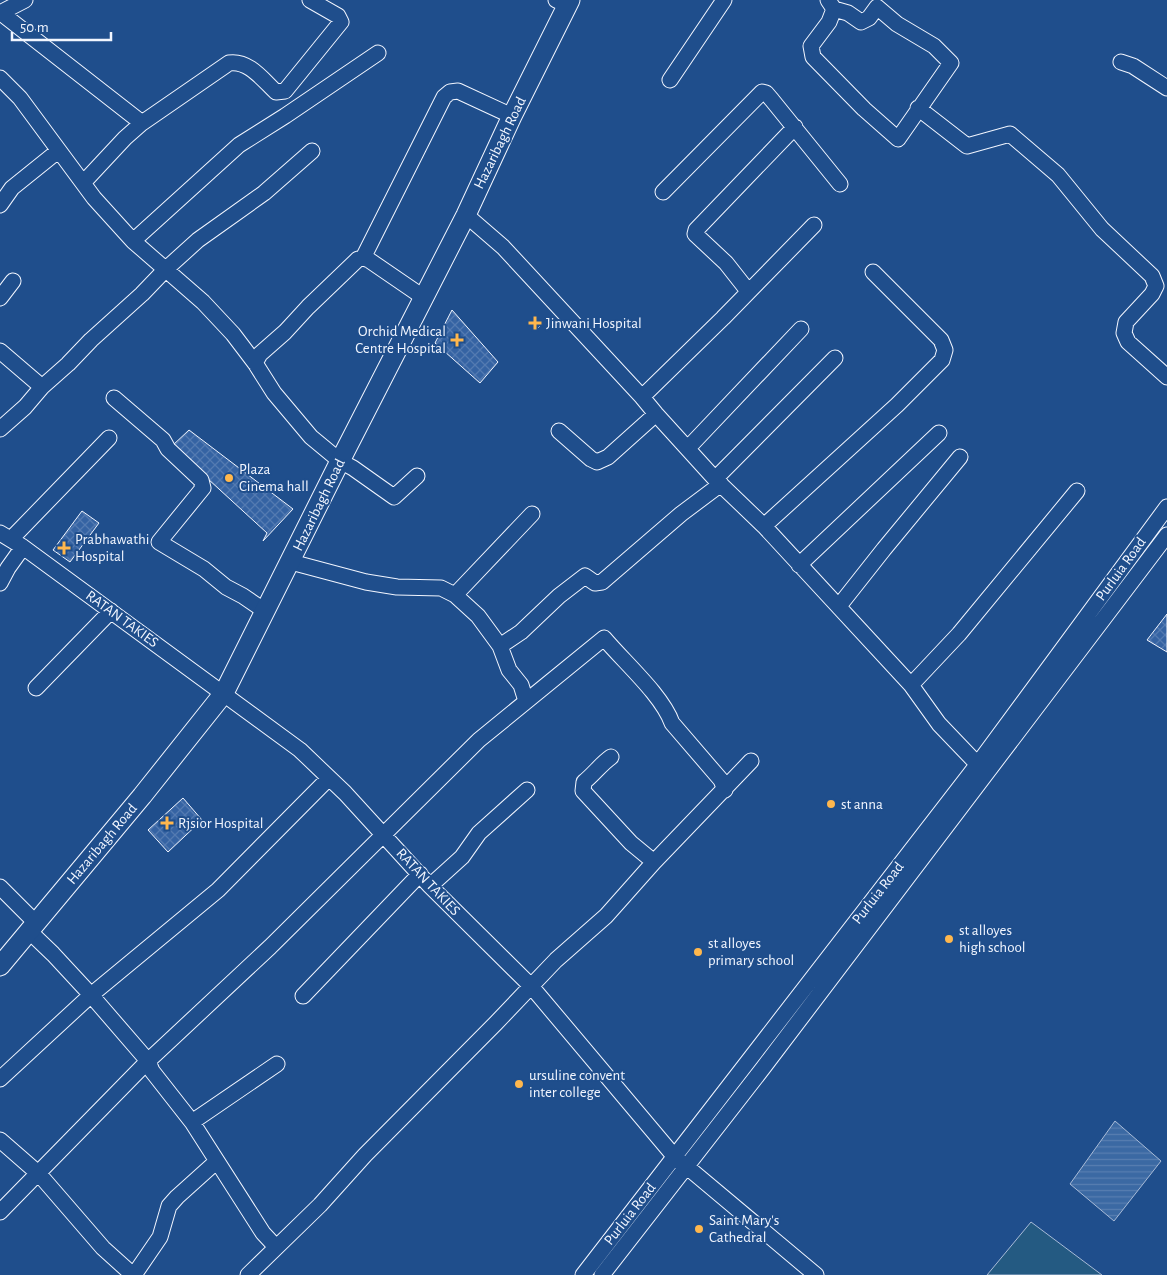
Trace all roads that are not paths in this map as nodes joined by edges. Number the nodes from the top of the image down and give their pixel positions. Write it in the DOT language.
graph roads {
  1 [pos="25,0"];
  2 [pos="310,0"];
  3 [pos="724,0"];
  4 [pos="564,2"];
  5 [pos="831,5"];
  6 [pos="0,13"];
  7 [pos="378,53"];
  8 [pos="1122,62"];
  9 [pos="0,78"];
  10 [pos="670,80"];
  11 [pos="1167,88"];
  12 [pos="918,108"];
  13 [pos="512,116"];
  14 [pos="142,123"];
  15 [pos="795,128"];
  16 [pos="58,151"];
  17 [pos="312,151"];
  18 [pos="83,183"];
  19 [pos="840,184"];
  20 [pos="663,192"];
  21 [pos="0,205"];
  22 [pos="466,215"];
  23 [pos="814,225"];
  24 [pos="133,241"];
  25 [pos="363,258"];
  26 [pos="166,269"];
  27 [pos="873,272"];
  28 [pos="13,281"];
  29 [pos="748,291"];
  30 [pos="424,297"];
  31 [pos="0,298"];
  32 [pos="801,329"];
  33 [pos="0,351"];
  34 [pos="835,358"];
  35 [pos="255,363"];
  36 [pos="1167,377"];
  37 [pos="42,387"];
  38 [pos="642,396"];
  39 [pos="114,398"];
  40 [pos="656,414"];
  41 [pos="0,429"];
  42 [pos="559,431"];
  43 [pos="939,433"];
  44 [pos="109,438"];
  45 [pos="688,448"];
  46 [pos="960,457"];
  47 [pos="340,461"];
  48 [pos="417,476"];
  49 [pos="718,481"];
  50 [pos="1077,491"];
  51 [pos="1167,507"];
  52 [pos="532,514"];
  53 [pos="764,526"];
  54 [pos="1167,535"];
  55 [pos="11,540"];
  56 [pos="291,562"];
  57 [pos="798,564"];
  58 [pos="0,583"];
  59 [pos="455,595"];
  60 [pos="839,606"];
  61 [pos="111,611"];
  62 [pos="265,611"];
  63 [pos="500,646"];
  64 [pos="911,685"];
  65 [pos="36,688"];
  66 [pos="224,693"];
  67 [pos="526,700"];
  68 [pos="611,757"];
  69 [pos="752,761"];
  70 [pos="982,769"];
  71 [pos="329,778"];
  72 [pos="527,790"];
  73 [pos="725,790"];
  74 [pos="384,834"];
  75 [pos="654,862"];
  76 [pos="425,880"];
  77 [pos="0,887"];
  78 [pos="32,926"];
  79 [pos="0,966"];
  80 [pos="531,986"];
  81 [pos="91,995"];
  82 [pos="303,996"];
  83 [pos="148,1061"];
  84 [pos="277,1064"];
  85 [pos="0,1079"];
  86 [pos="192,1122"];
  87 [pos="0,1140"];
  88 [pos="216,1161"];
  89 [pos="680,1161"];
  90 [pos="38,1174"];
  91 [pos="0,1212"];
  92 [pos="276,1247"];
  93 [pos="134,1275"];
  94 [pos="248,1275"];
  95 [pos="583,1275"];
  96 [pos="602,1275"];
  97 [pos="816,1275"];
  1 -- 6 [label="street"];
  2 -- 14 [label="street"];
  3 -- 10 [label="street"];
  4 -- 13 [label="main road, Hazaribagh Road"];
  5 -- 12 [label="street"];
  5 -- 12 [label="street"];
  6 -- 14 [label="street"];
  7 -- 24 [label="street"];
  8 -- 11 [label="street"];
  9 -- 16 [label="street"];
  12 -- 36 [label="street"];
  13 -- 22 [label="main road, Hazaribagh Road"];
  13 -- 25 [label="street"];
  14 -- 18 [label="street"];
  15 -- 19 [label="street"];
  15 -- 20 [label="street"];
  15 -- 29 [label="street"];
  16 -- 18 [label="street"];
  16 -- 21 [label="street"];
  17 -- 26 [label="street"];
  18 -- 24 [label="street"];
  22 -- 30 [label="main road, Hazaribagh Road"];
  22 -- 38 [label="street"];
  23 -- 29 [label="street"];
  24 -- 26 [label="street"];
  25 -- 30 [label="street"];
  25 -- 35 [label="street"];
  26 -- 35 [label="street"];
  26 -- 37 [label="street"];
  27 -- 53 [label="street"];
  28 -- 31 [label="street"];
  29 -- 38 [label="street"];
  30 -- 47 [label="main road, Hazaribagh Road"];
  32 -- 45 [label="street"];
  33 -- 37 [label="street"];
  34 -- 49 [label="street"];
  35 -- 47 [label="street"];
  37 -- 41 [label="street"];
  38 -- 40 [label="street"];
  39 -- 62 [label="street"];
  40 -- 42 [label="street"];
  40 -- 45 [label="street"];
  43 -- 57 [label="street"];
  44 -- 55 [label="street"];
  45 -- 49 [label="street"];
  46 -- 60 [label="street"];
  47 -- 48 [label="street"];
  47 -- 56 [label="main road, Hazaribagh Road"];
  49 -- 53 [label="street"];
  49 -- 63 [label="street"];
  50 -- 64 [label="street"];
  51 -- 70 [label="street, Purluia Road"];
  52 -- 59 [label="street"];
  53 -- 57 [label="street"];
  54 -- 70 [label="street, Purluia Road"];
  55 -- 58 [label="street"];
  55 -- 61 [label="street, RATAN TAKIES"];
  56 -- 59 [label="street"];
  56 -- 62 [label="main road, Hazaribagh Road"];
  57 -- 60 [label="street"];
  59 -- 63 [label="street"];
  60 -- 64 [label="street"];
  61 -- 65 [label="street"];
  61 -- 66 [label="street, RATAN TAKIES"];
  62 -- 66 [label="main road, Hazaribagh Road"];
  63 -- 67 [label="street"];
  64 -- 70 [label="street"];
  66 -- 71 [label="street, RATAN TAKIES"];
  66 -- 78 [label="main road, Hazaribagh Road"];
  67 -- 73 [label="street"];
  67 -- 74 [label="street"];
  68 -- 75 [label="street"];
  69 -- 73 [label="street"];
  70 -- 89 [label="street, Purluia Road"];
  71 -- 74 [label="street, RATAN TAKIES"];
  71 -- 81 [label="street"];
  72 -- 76 [label="street"];
  73 -- 75 [label="street"];
  74 -- 76 [label="street, RATAN TAKIES"];
  74 -- 83 [label="street"];
  75 -- 80 [label="street"];
  76 -- 80 [label="street, RATAN TAKIES"];
  76 -- 82 [label="street"];
  77 -- 78 [label="street"];
  78 -- 79 [label="main road, Hazaribagh Road"];
  78 -- 81 [label="street"];
  80 -- 89 [label="street, RATAN TAKIES"];
  80 -- 92 [label="street"];
  81 -- 83 [label="street"];
  81 -- 85 [label="street"];
  83 -- 86 [label="street"];
  83 -- 90 [label="street"];
  84 -- 86 [label="street"];
  86 -- 88 [label="street"];
  87 -- 90 [label="street"];
  88 -- 92 [label="street"];
  88 -- 93 [label="street"];
  89 -- 95 [label="street, Purluia Road"];
  89 -- 96 [label="street, Purluia Road"];
  89 -- 97 [label="street, RATAN TAKIES"];
  90 -- 91 [label="street"];
  90 -- 93 [label="street"];
  92 -- 94 [label="street"];
}
